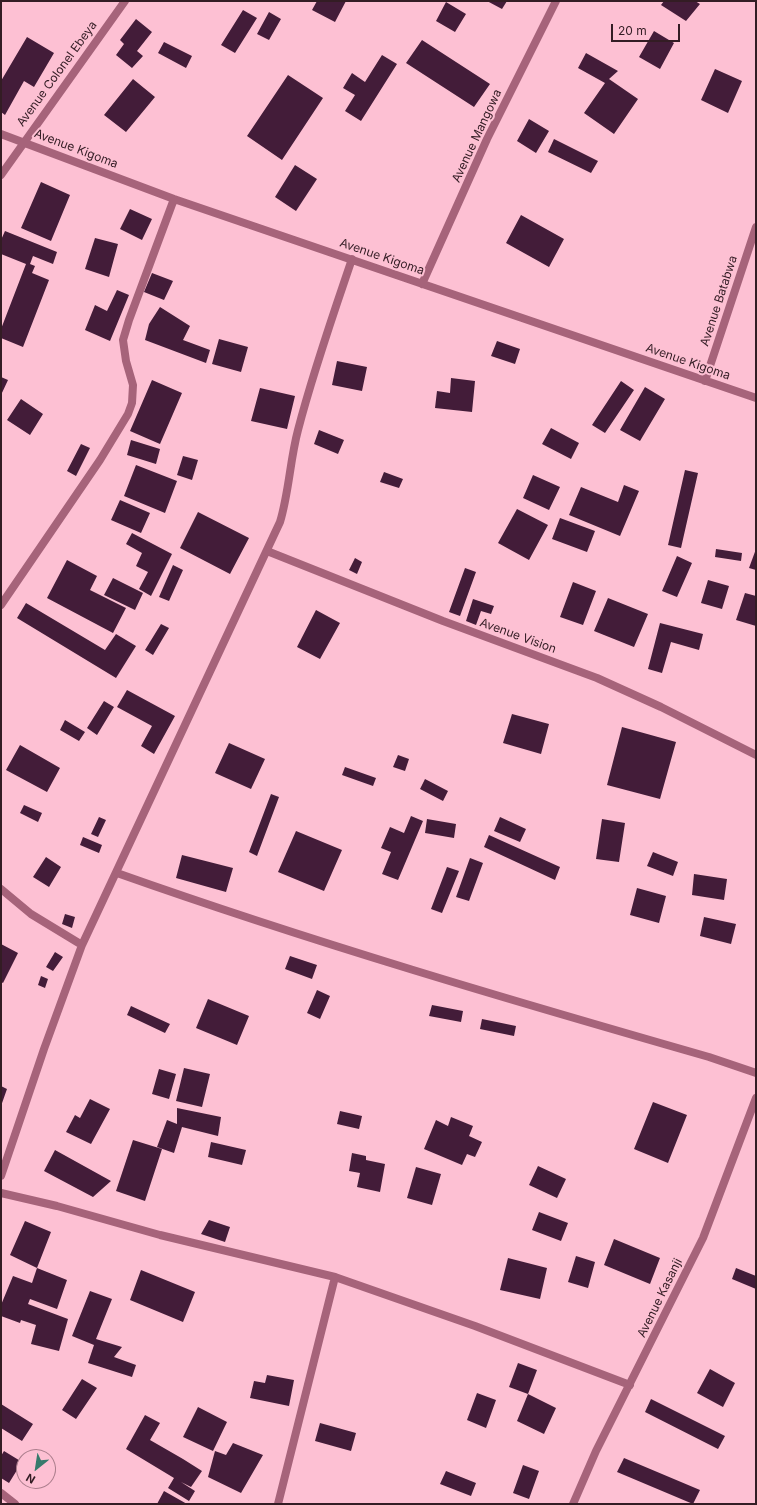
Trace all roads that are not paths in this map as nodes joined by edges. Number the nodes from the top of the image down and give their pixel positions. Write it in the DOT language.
graph roads {
  1 [pos="125,1"];
  2 [pos="556,1"];
  3 [pos="1,134"];
  4 [pos="24,142"];
  5 [pos="1,175"];
  6 [pos="174,199"];
  7 [pos="756,227"];
  8 [pos="352,259"];
  9 [pos="422,284"];
  10 [pos="705,381"];
  11 [pos="756,398"];
  12 [pos="267,551"];
  13 [pos="1,605"];
  14 [pos="756,754"];
  15 [pos="117,873"];
  16 [pos="1,889"];
  17 [pos="82,945"];
  18 [pos="756,1073"];
  19 [pos="756,1098"];
  20 [pos="1,1176"];
  21 [pos="1,1193"];
  22 [pos="335,1277"];
  23 [pos="630,1385"];
  24 [pos="1,1493"];
  25 [pos="15,1504"];
  26 [pos="278,1504"];
  27 [pos="573,1504"];
  1 -- 4 [label="street, Avenue Colonel Ebeya"];
  2 -- 9 [label="street, Avenue Mangowa"];
  3 -- 4 [label="street, Avenue Kigoma"];
  4 -- 5 [label="street, Avenue Colonel Ebeya"];
  4 -- 6 [label="street, Avenue Kigoma"];
  6 -- 8 [label="street, Avenue Kigoma"];
  6 -- 13 [label="street"];
  7 -- 10 [label="street, Avenue Batabwa"];
  8 -- 9 [label="street, Avenue Kigoma"];
  8 -- 12 [label="street"];
  9 -- 10 [label="street, Avenue Kigoma"];
  10 -- 11 [label="street, Avenue Kigoma"];
  12 -- 14 [label="street, Avenue Vision"];
  12 -- 15 [label="street"];
  15 -- 17 [label="street"];
  15 -- 18 [label="street"];
  16 -- 17 [label="street"];
  17 -- 20 [label="street"];
  19 -- 23 [label="street, Avenue Kasanji"];
  21 -- 22 [label="street"];
  22 -- 23 [label="street"];
  22 -- 26 [label="street"];
  23 -- 27 [label="street, Avenue Kasanji"];
  24 -- 25 [label="street"];
}
